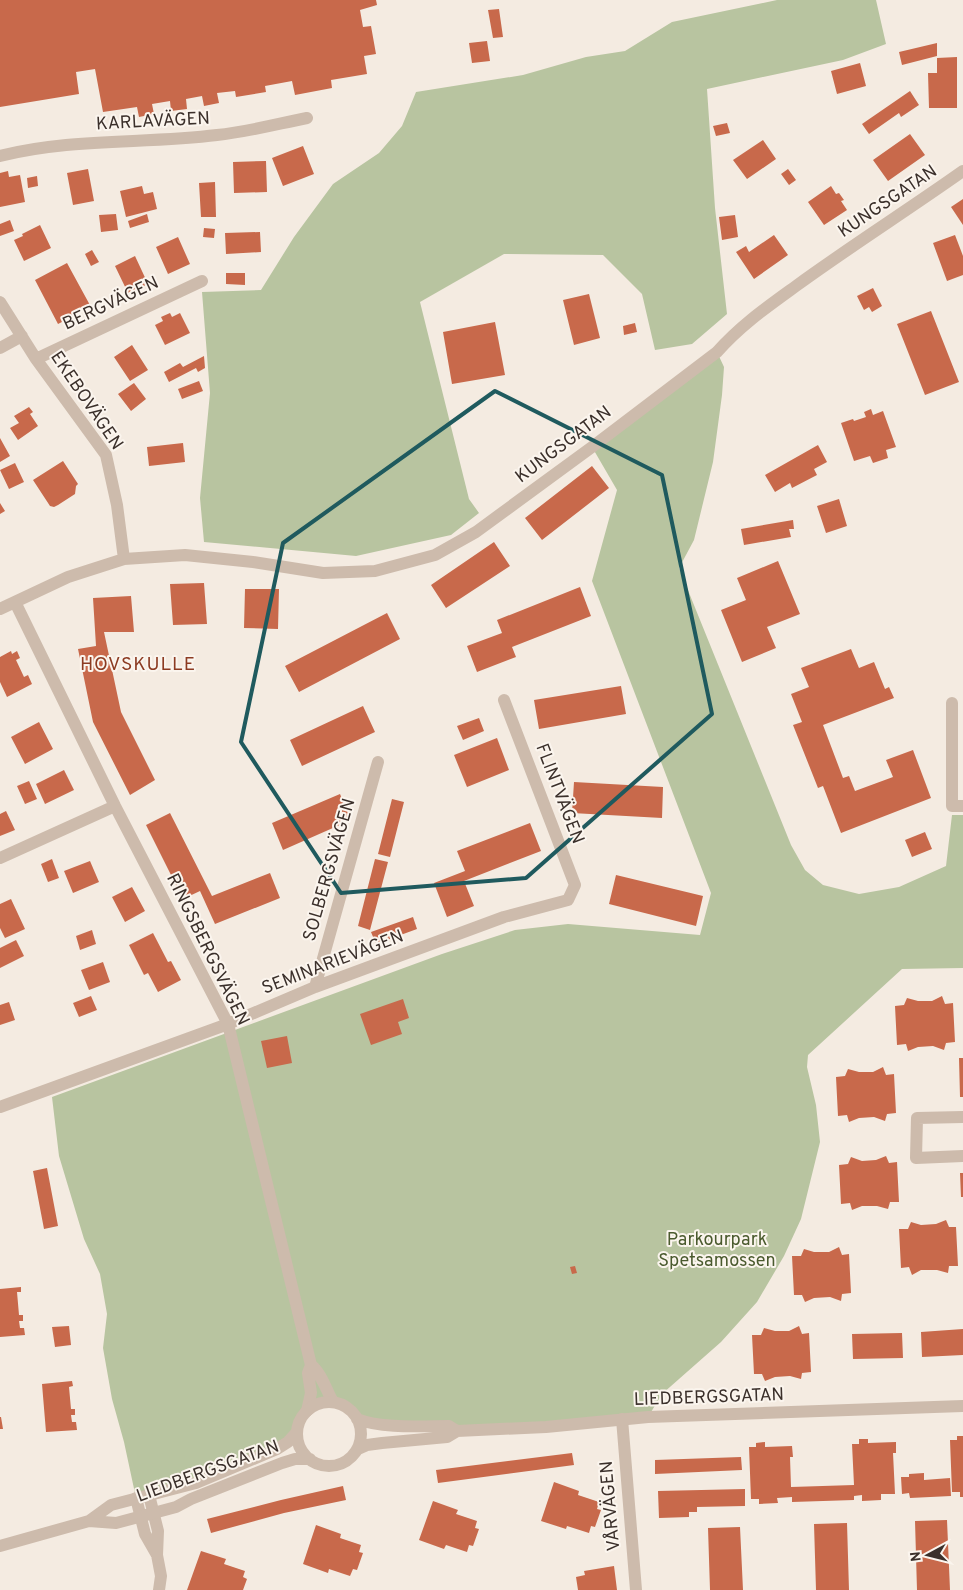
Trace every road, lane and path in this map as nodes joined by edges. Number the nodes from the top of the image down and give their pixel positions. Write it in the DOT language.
graph roads {
  1 [pos="306,118"];
  2 [pos="0,156"];
  3 [pos="963,171"];
  4 [pos="202,281"];
  5 [pos="0,302"];
  6 [pos="22,336"];
  7 [pos="0,348"];
  8 [pos="36,359"];
  9 [pos="124,558"];
  10 [pos="15,602"];
  11 [pos="0,609"];
  12 [pos="504,700"];
  13 [pos="952,703"];
  14 [pos="378,762"];
  15 [pos="115,806"];
  16 [pos="963,806"];
  17 [pos="0,858"];
  18 [pos="568,900"];
  19 [pos="315,987"];
  20 [pos="228,1024"];
  21 [pos="0,1107"];
  22 [pos="963,1117"];
  23 [pos="963,1156"];
  24 [pos="311,1365"];
  25 [pos="332,1402"];
  26 [pos="963,1406"];
  27 [pos="307,1411"];
  28 [pos="357,1419"];
  29 [pos="622,1420"];
  30 [pos="457,1431"];
  31 [pos="297,1432"];
  32 [pos="358,1449"];
  33 [pos="310,1460"];
  34 [pos="150,1495"];
  35 [pos="136,1498"];
  36 [pos="154,1513"];
  37 [pos="140,1516"];
  38 [pos="89,1521"];
  39 [pos="0,1546"];
  40 [pos="157,1555"];
  41 [pos="158,1590"];
  42 [pos="636,1590"];
  1 -- 2 [label="street, KARLAVÄGEN"];
  3 -- 9 [label="street, KUNGSGATAN"];
  4 -- 8 [label="street, BERGVÄGEN"];
  5 -- 6 [label="street, EKEBOVÄGEN"];
  6 -- 7 [label="street"];
  6 -- 8 [label="street, EKEBOVÄGEN"];
  8 -- 9 [label="street, EKEBOVÄGEN"];
  9 -- 10 [label="street, KUNGSGATAN"];
  10 -- 11 [label="street, KUNGSGATAN"];
  10 -- 15 [label="street, RINGSBERGSVÄGEN"];
  12 -- 18 [label="street, FLINTVÄGEN"];
  13 -- 16 [label="street"];
  14 -- 19 [label="street, SOLBERGSVÄGEN"];
  15 -- 17 [label="street"];
  15 -- 20 [label="street, RINGSBERGSVÄGEN"];
  18 -- 19 [label="street, SEMINARIEVÄGEN"];
  19 -- 20 [label="street, SEMINARIEVÄGEN"];
  20 -- 21 [label="street, SEMINARIEVÄGEN"];
  20 -- 24 [label="street, RINGSBERGSVÄGEN"];
  22 -- 23 [label="street"];
  24 -- 25 [label="street, RINGSBERGSVÄGEN"];
  24 -- 27 [label="street, RINGSBERGSVÄGEN"];
  25 -- 27 [label="street"];
  25 -- 28 [label="street"];
  26 -- 29 [label="street, LIEDBERGSGATAN"];
  27 -- 31 [label="street"];
  28 -- 30 [label="street, LIEDBERGSGATAN"];
  28 -- 32 [label="street"];
  29 -- 30 [label="street, LIEDBERGSGATAN"];
  29 -- 42 [label="street, VÅRVÄGEN"];
  30 -- 32 [label="street, LIEDBERGSGATAN"];
  31 -- 33 [label="street"];
  31 -- 34 [label="street, LIEDBERGSGATAN"];
  32 -- 33 [label="street"];
  33 -- 36 [label="street, LIEDBERGSGATAN"];
  34 -- 35 [label="street, LIEDBERGSGATAN"];
  34 -- 36 [label="street"];
  35 -- 37 [label="street"];
  35 -- 38 [label="street, LIEDBERGSGATAN"];
  36 -- 37 [label="street, LIEDBERGSGATAN"];
  36 -- 40 [label="street"];
  37 -- 38 [label="street, LIEDBERGSGATAN"];
  37 -- 40 [label="street"];
  38 -- 39 [label="street, LIEDBERGSGATAN"];
  40 -- 41 [label="street"];
}
